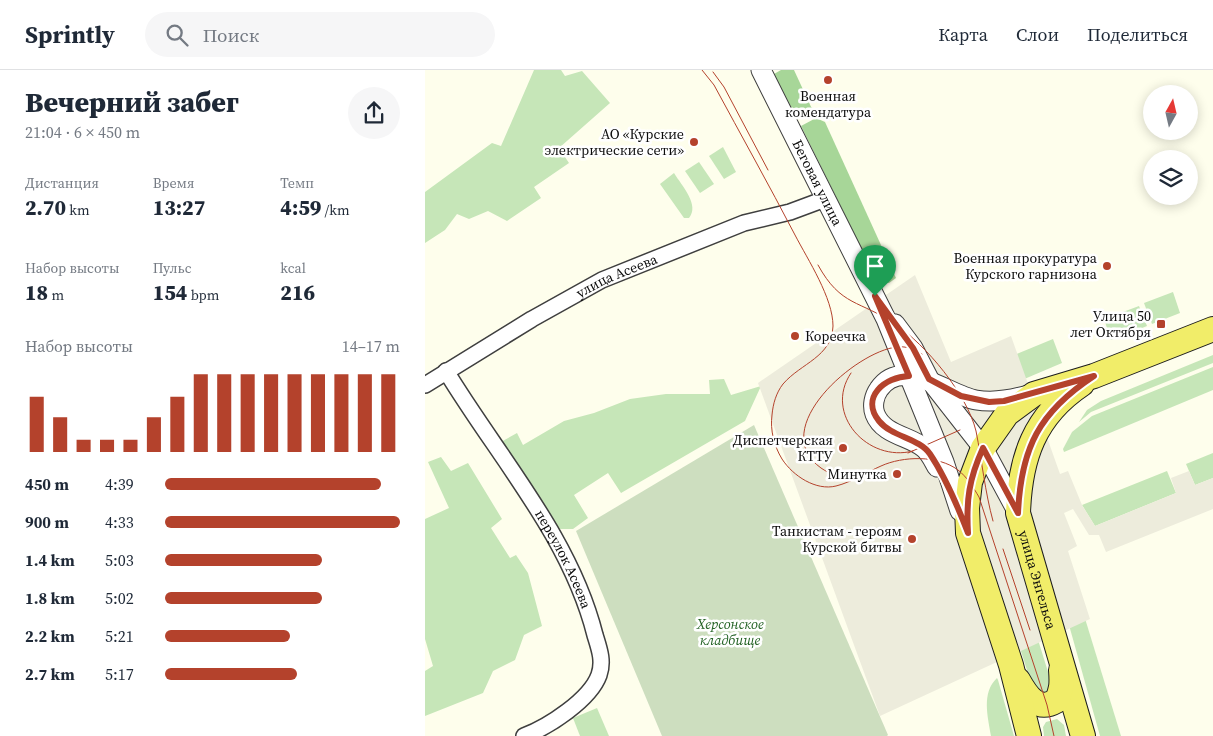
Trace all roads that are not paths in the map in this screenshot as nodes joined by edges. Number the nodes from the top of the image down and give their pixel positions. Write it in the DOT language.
graph roads {
  1 [pos="761,70"];
  2 [pos="825,199"];
  3 [pos="875,296"];
  4 [pos="1213,329"];
  5 [pos="446,372"];
  6 [pos="909,376"];
  7 [pos="1094,376"];
  8 [pos="929,379"];
  9 [pos="425,385"];
  10 [pos="1034,394"];
  11 [pos="983,448"];
  12 [pos="960,511"];
  13 [pos="1018,513"];
  14 [pos="968,533"];
  15 [pos="1061,654"];
  16 [pos="1011,665"];
  17 [pos="524,736"];
  18 [pos="1029,736"];
  19 [pos="1037,736"];
  20 [pos="1078,736"];
  21 [pos="1083,736"];
  1 -- 2 [label="street, Беговая улица"];
  2 -- 3 [label="street, Беговая улица"];
  2 -- 5 [label="street, улица Асеева"];
  3 -- 6 [label="street"];
  3 -- 8 [label="street"];
  4 -- 7 [label="main road"];
  5 -- 9 [label="street, улица Асеева"];
  5 -- 17 [label="street, переулок Асеева"];
  6 -- 8 [label="street"];
  6 -- 12 [label="street"];
  6 -- 12 [label="street"];
  7 -- 10 [label="main road"];
  7 -- 13 [label="main road, улица Энгельса"];
  8 -- 10 [label="street"];
  8 -- 11 [label="street"];
  10 -- 11 [label="main road"];
  11 -- 13 [label="street"];
  11 -- 14 [label="main road"];
  12 -- 14 [label="street"];
  13 -- 15 [label="main road, улица Энгельса"];
  14 -- 16 [label="main road"];
  15 -- 16 [label="main road"];
  15 -- 21 [label="main road, улица Энгельса"];
  16 -- 18 [label="main road"];
  19 -- 20 [label="main road"];
}
